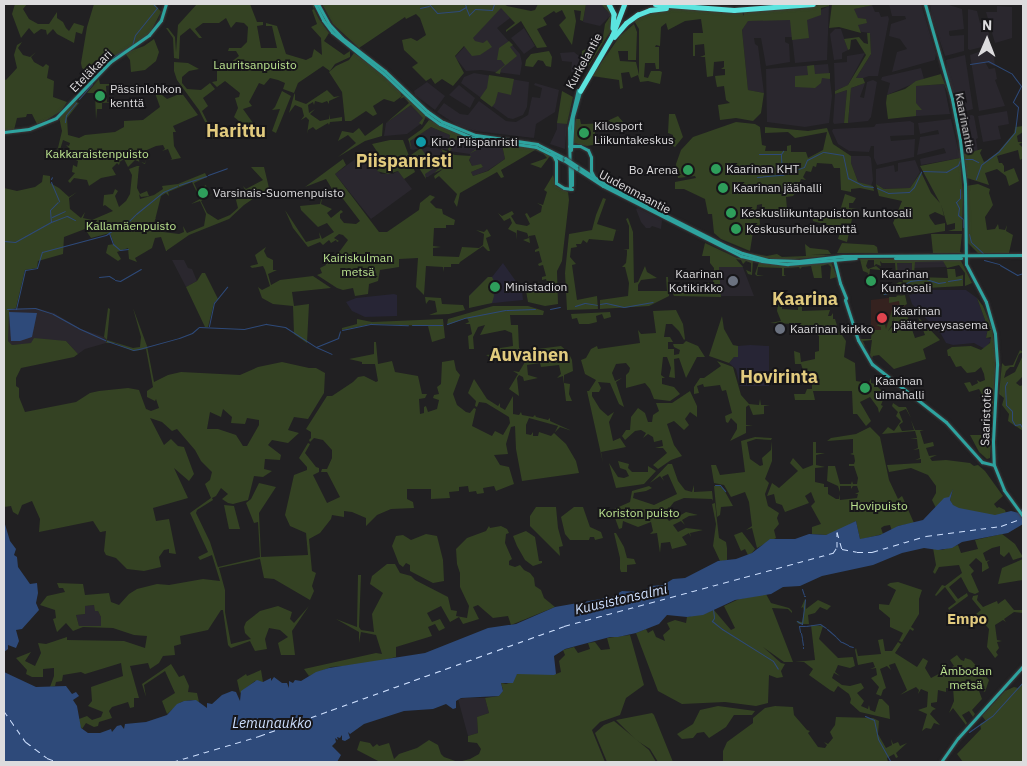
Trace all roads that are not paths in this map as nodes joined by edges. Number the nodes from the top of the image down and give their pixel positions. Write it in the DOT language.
graph roads {
  1 [pos="166,4"];
  2 [pos="317,4"];
  3 [pos="609,4"];
  4 [pos="623,4"];
  5 [pos="655,4"];
  6 [pos="793,4"];
  7 [pos="813,4"];
  8 [pos="926,4"];
  9 [pos="678,5"];
  10 [pos="611,32"];
  11 [pos="604,50"];
  12 [pos="358,52"];
  13 [pos="579,90"];
  14 [pos="4,132"];
  15 [pos="571,146"];
  16 [pos="552,153"];
  17 [pos="565,159"];
  18 [pos="577,168"];
  19 [pos="597,179"];
  20 [pos="569,189"];
  21 [pos="1023,255"];
  22 [pos="964,257"];
  23 [pos="833,258"];
  24 [pos="994,465"];
  25 [pos="1023,516"];
  26 [pos="1023,666"];
  27 [pos="941,762"];
  1 -- 14 [label="main road, Eteläkaari"];
  2 -- 12 [label="main road, Uudenmaantie"];
  3 -- 10 [label="highway"];
  4 -- 10 [label="highway, Kurkelantie"];
  4 -- 11 [label="highway, Kurkelantie"];
  5 -- 9 [label="highway"];
  6 -- 9 [label="highway"];
  7 -- 9 [label="highway"];
  8 -- 22 [label="main road, Kaarinantie"];
  9 -- 11 [label="highway"];
  10 -- 13 [label="highway, Kurkelantie"];
  11 -- 13 [label="highway, Kurkelantie"];
  12 -- 16 [label="main road, Uudenmaantie"];
  12 -- 17 [label="main road, Uudenmaantie"];
  13 -- 15 [label="main road, Kurkelantie"];
  15 -- 18 [label="main road"];
  15 -- 19 [label="main road"];
  15 -- 20 [label="main road, Kurkelantie"];
  15 -- 20 [label="main road, Kurkelantie"];
  16 -- 17 [label="main road, Uudenmaantie"];
  16 -- 20 [label="main road"];
  17 -- 18 [label="main road, Uudenmaantie, bridge"];
  17 -- 20 [label="main road"];
  18 -- 19 [label="main road, Uudenmaantie"];
  18 -- 23 [label="main road, Uudenmaantie"];
  19 -- 23 [label="main road, Uudenmaantie"];
  21 -- 22 [label="main road, Uudenmaantie"];
  22 -- 23 [label="main road, Uudenmaantie"];
  22 -- 24 [label="main road, Saaristotie"];
  23 -- 24 [label="main road"];
  24 -- 25 [label="main road, Saaristotie"];
  26 -- 27 [label="main road"];
}
